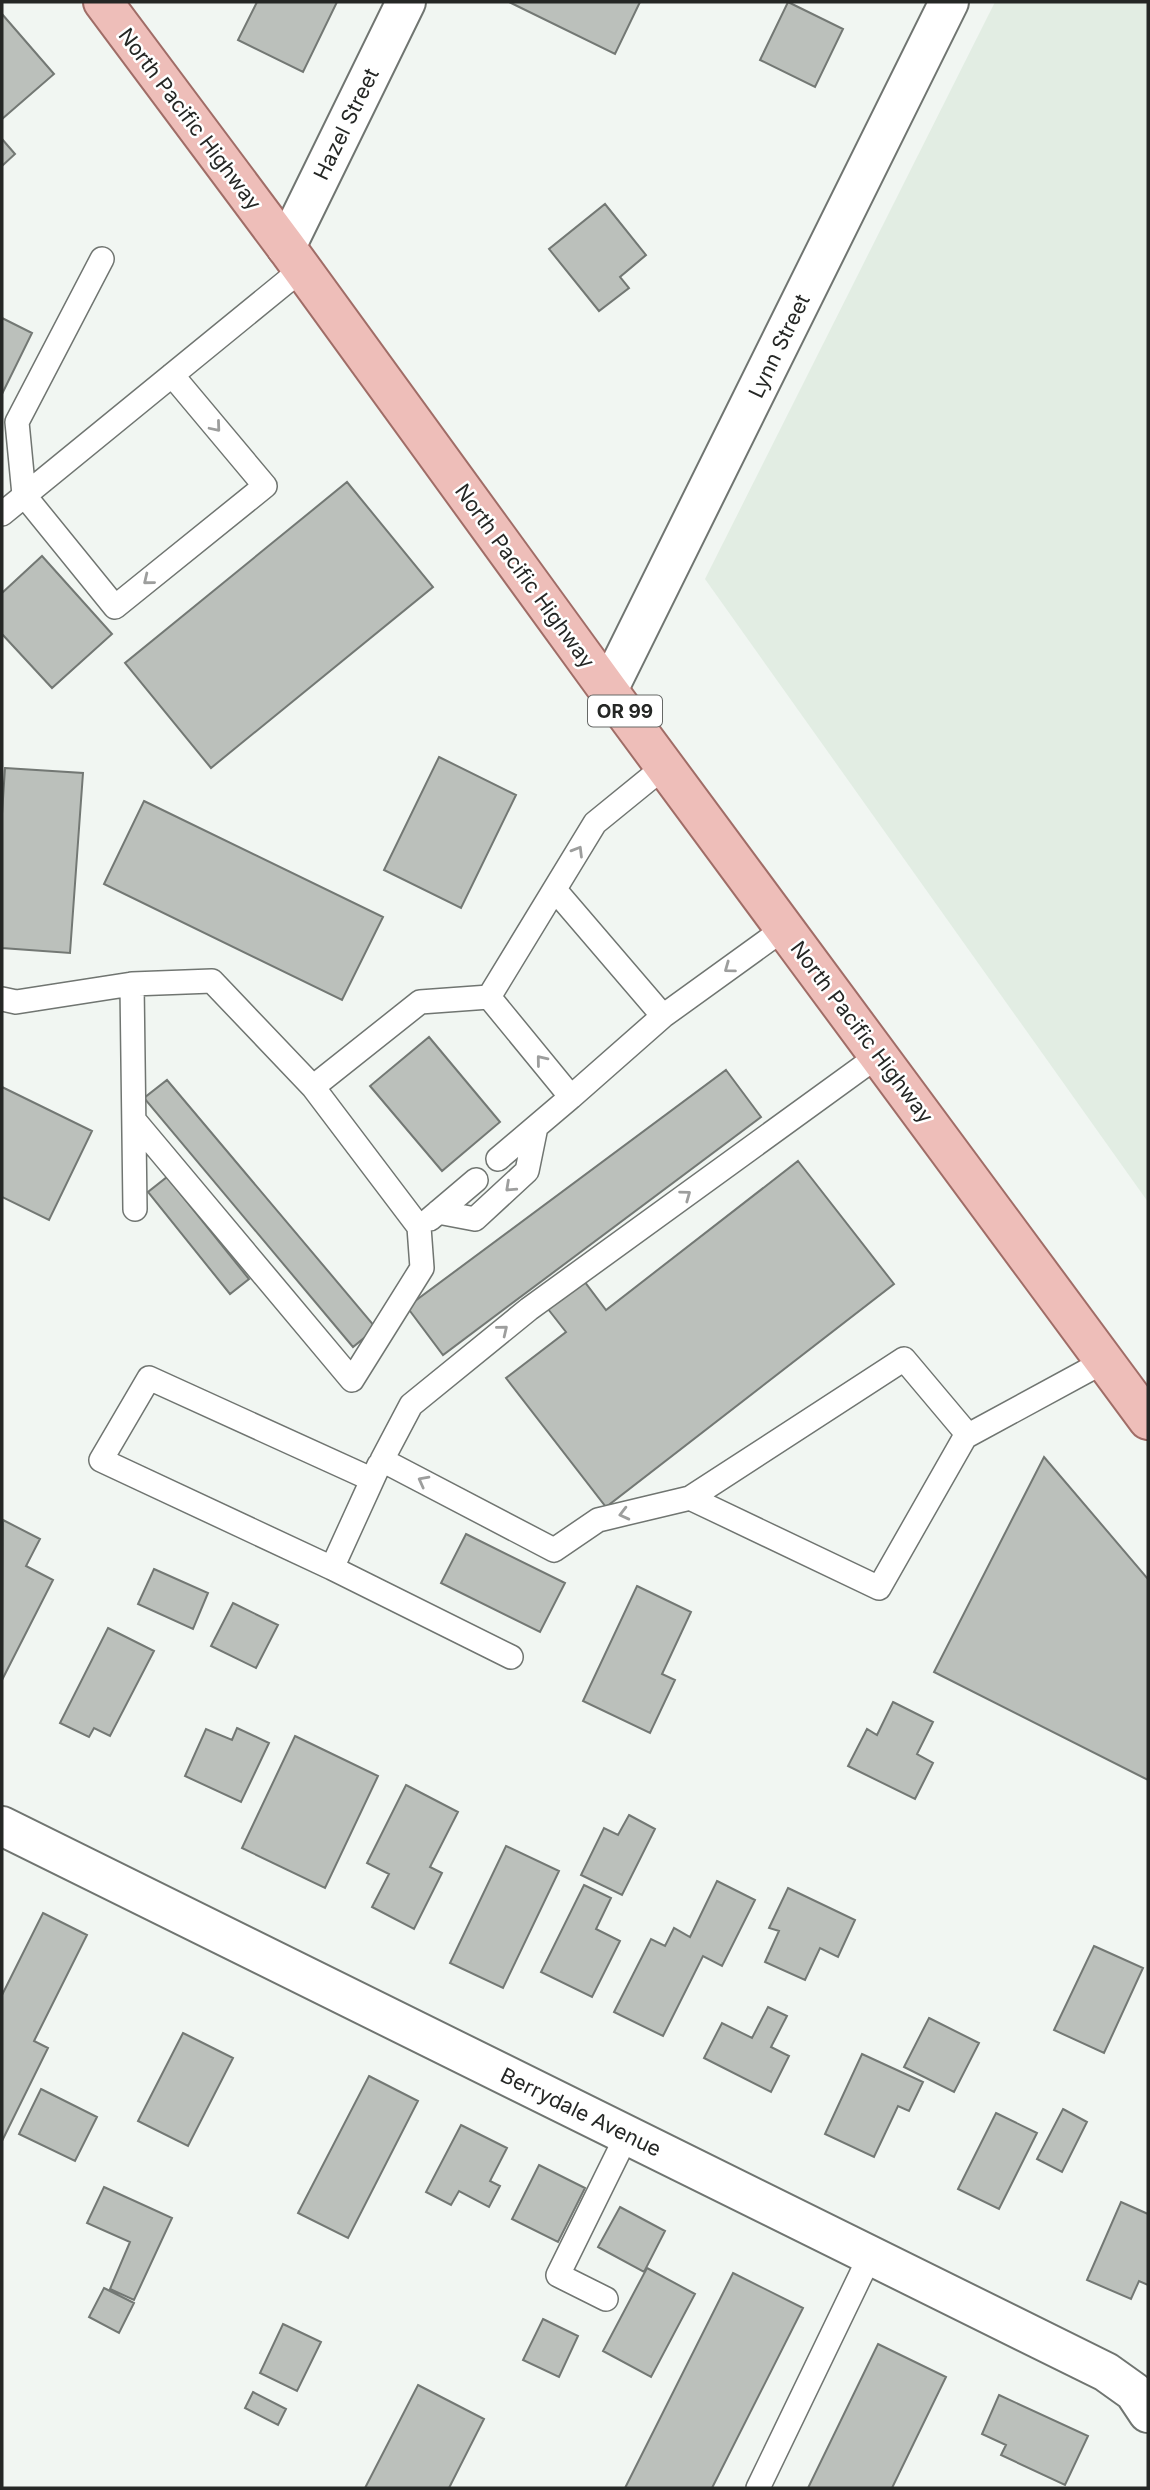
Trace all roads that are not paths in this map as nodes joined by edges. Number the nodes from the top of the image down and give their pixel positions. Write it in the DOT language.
graph roads {
  1 [pos="103,2"];
  2 [pos="406,2"];
  3 [pos="949,2"];
  4 [pos="294,258"];
  5 [pos="102,259"];
  6 [pos="172,375"];
  7 [pos="24,495"];
  8 [pos="2,513"];
  9 [pos="608,690"];
  10 [pos="665,766"];
  11 [pos="555,890"];
  12 [pos="785,928"];
  13 [pos="132,984"];
  14 [pos="489,997"];
  15 [pos="2,999"];
  16 [pos="663,1016"];
  17 [pos="879,1055"];
  18 [pos="313,1087"];
  19 [pos="571,1097"];
  20 [pos="134,1120"];
  21 [pos="536,1127"];
  22 [pos="498,1159"];
  23 [pos="476,1181"];
  24 [pos="135,1209"];
  25 [pos="438,1212"];
  26 [pos="419,1227"];
  27 [pos="1105,1361"];
  28 [pos="1148,1420"];
  29 [pos="968,1435"];
  30 [pos="377,1469"];
  31 [pos="690,1498"];
  32 [pos="332,1568"];
  33 [pos="511,1657"];
  34 [pos="2,1826"];
  35 [pos="627,2135"];
  36 [pos="870,2256"];
  37 [pos="606,2299"];
  38 [pos="1148,2413"];
  39 [pos="758,2488"];
  1 -- 4 [label="main road, North Pacific Highway / OR 99"];
  2 -- 4 [label="street, Hazel Street"];
  3 -- 9 [label="street, Lynn Street"];
  4 -- 6 [label="lane"];
  4 -- 9 [label="main road, North Pacific Highway / OR 99"];
  5 -- 7 [label="lane"];
  6 -- 7 [label="lane"];
  6 -- 7 [label="lane, one-way"];
  7 -- 8 [label="lane"];
  9 -- 10 [label="main road, North Pacific Highway / OR 99"];
  11 -- 10 [label="lane, one-way"];
  10 -- 12 [label="main road, North Pacific Highway / OR 99"];
  11 -- 14 [label="lane"];
  11 -- 16 [label="lane"];
  12 -- 16 [label="lane, one-way"];
  12 -- 17 [label="main road, North Pacific Highway / OR 99"];
  13 -- 15 [label="lane"];
  13 -- 18 [label="lane"];
  13 -- 20 [label="lane"];
  14 -- 18 [label="lane"];
  19 -- 14 [label="lane, one-way"];
  16 -- 19 [label="lane"];
  17 -- 27 [label="main road, North Pacific Highway / OR 99"];
  30 -- 17 [label="lane, one-way"];
  18 -- 26 [label="lane"];
  19 -- 21 [label="lane"];
  20 -- 24 [label="lane"];
  20 -- 26 [label="lane"];
  21 -- 22 [label="lane"];
  21 -- 25 [label="lane, one-way"];
  23 -- 25 [label="lane"];
  25 -- 26 [label="lane"];
  27 -- 28 [label="main road, North Pacific Highway / OR 99"];
  27 -- 29 [label="lane"];
  29 -- 31 [label="lane"];
  29 -- 31 [label="lane"];
  31 -- 30 [label="lane, one-way"];
  30 -- 32 [label="lane"];
  30 -- 32 [label="lane"];
  32 -- 33 [label="lane"];
  34 -- 35 [label="street, Berrydale Avenue"];
  35 -- 36 [label="street, Berrydale Avenue"];
  35 -- 37 [label="lane"];
  36 -- 38 [label="street, Berrydale Avenue"];
  36 -- 39 [label="lane"];
}
